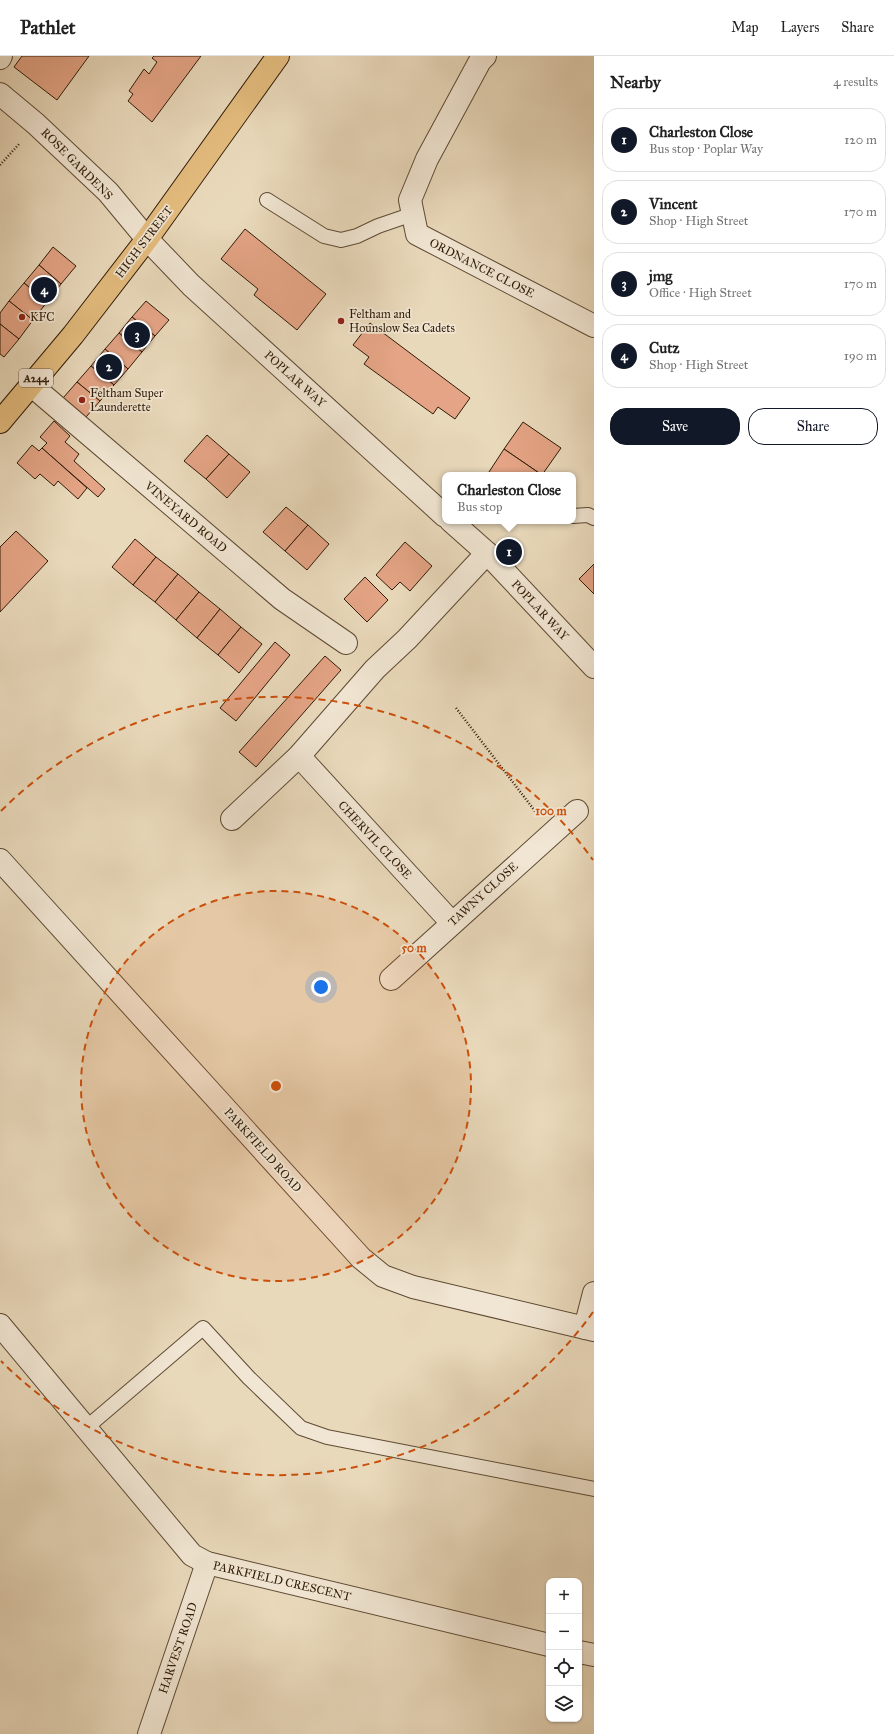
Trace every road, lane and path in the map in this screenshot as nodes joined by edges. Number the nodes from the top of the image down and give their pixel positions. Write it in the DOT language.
graph roads {
  1 [pos="278,56"];
  2 [pos="485,56"];
  3 [pos="0,94"];
  4 [pos="36,124"];
  5 [pos="0,165"];
  6 [pos="267,200"];
  7 [pos="413,214"];
  8 [pos="147,239"];
  9 [pos="594,326"];
  10 [pos="30,385"];
  11 [pos="0,422"];
  12 [pos="442,513"];
  13 [pos="576,516"];
  14 [pos="594,518"];
  15 [pos="454,524"];
  16 [pos="487,554"];
  17 [pos="346,643"];
  18 [pos="594,668"];
  19 [pos="456,708"];
  20 [pos="299,756"];
  21 [pos="577,811"];
  22 [pos="232,819"];
  23 [pos="552,832"];
  24 [pos="0,860"];
  25 [pos="452,923"];
  26 [pos="391,979"];
  27 [pos="594,1293"];
  28 [pos="0,1325"];
  29 [pos="589,1329"];
  30 [pos="86,1428"];
  31 [pos="594,1489"];
  32 [pos="207,1563"];
  33 [pos="546,1644"];
  34 [pos="582,1653"];
  35 [pos="594,1655"];
  36 [pos="149,1734"];
  1 -- 8 [label="main road, HIGH STREET / A244"];
  2 -- 7 [label="street, ORDNANCE CLOSE"];
  3 -- 4 [label="street, ROSE GARDENS"];
  4 -- 5 [label="path"];
  4 -- 8 [label="street, ROSE GARDENS"];
  6 -- 7 [label="lane"];
  7 -- 9 [label="street, ORDNANCE CLOSE"];
  8 -- 10 [label="main road, HIGH STREET / A244"];
  8 -- 12 [label="street, POPLAR WAY"];
  10 -- 11 [label="main road, HIGH STREET / A244"];
  10 -- 17 [label="street, VINEYARD ROAD"];
  13 -- 14 [label="lane"];
  15 -- 16 [label="street, POPLAR WAY"];
  16 -- 18 [label="street, POPLAR WAY"];
  16 -- 20 [label="street"];
  19 -- 23 [label="path"];
  20 -- 22 [label="street"];
  20 -- 25 [label="street, CHERVIL CLOSE"];
  21 -- 23 [label="street, TAWNY CLOSE"];
  23 -- 25 [label="street, TAWNY CLOSE"];
  24 -- 29 [label="street, PARKFIELD ROAD"];
  25 -- 26 [label="street, TAWNY CLOSE"];
  27 -- 29 [label="street"];
  28 -- 30 [label="street, PARKFIELD CRESCENT"];
  30 -- 31 [label="lane"];
  30 -- 32 [label="street, PARKFIELD CRESCENT"];
  32 -- 33 [label="street, PARKFIELD CRESCENT"];
  32 -- 36 [label="street, HARVEST ROAD"];
  34 -- 35 [label="street"];
}
